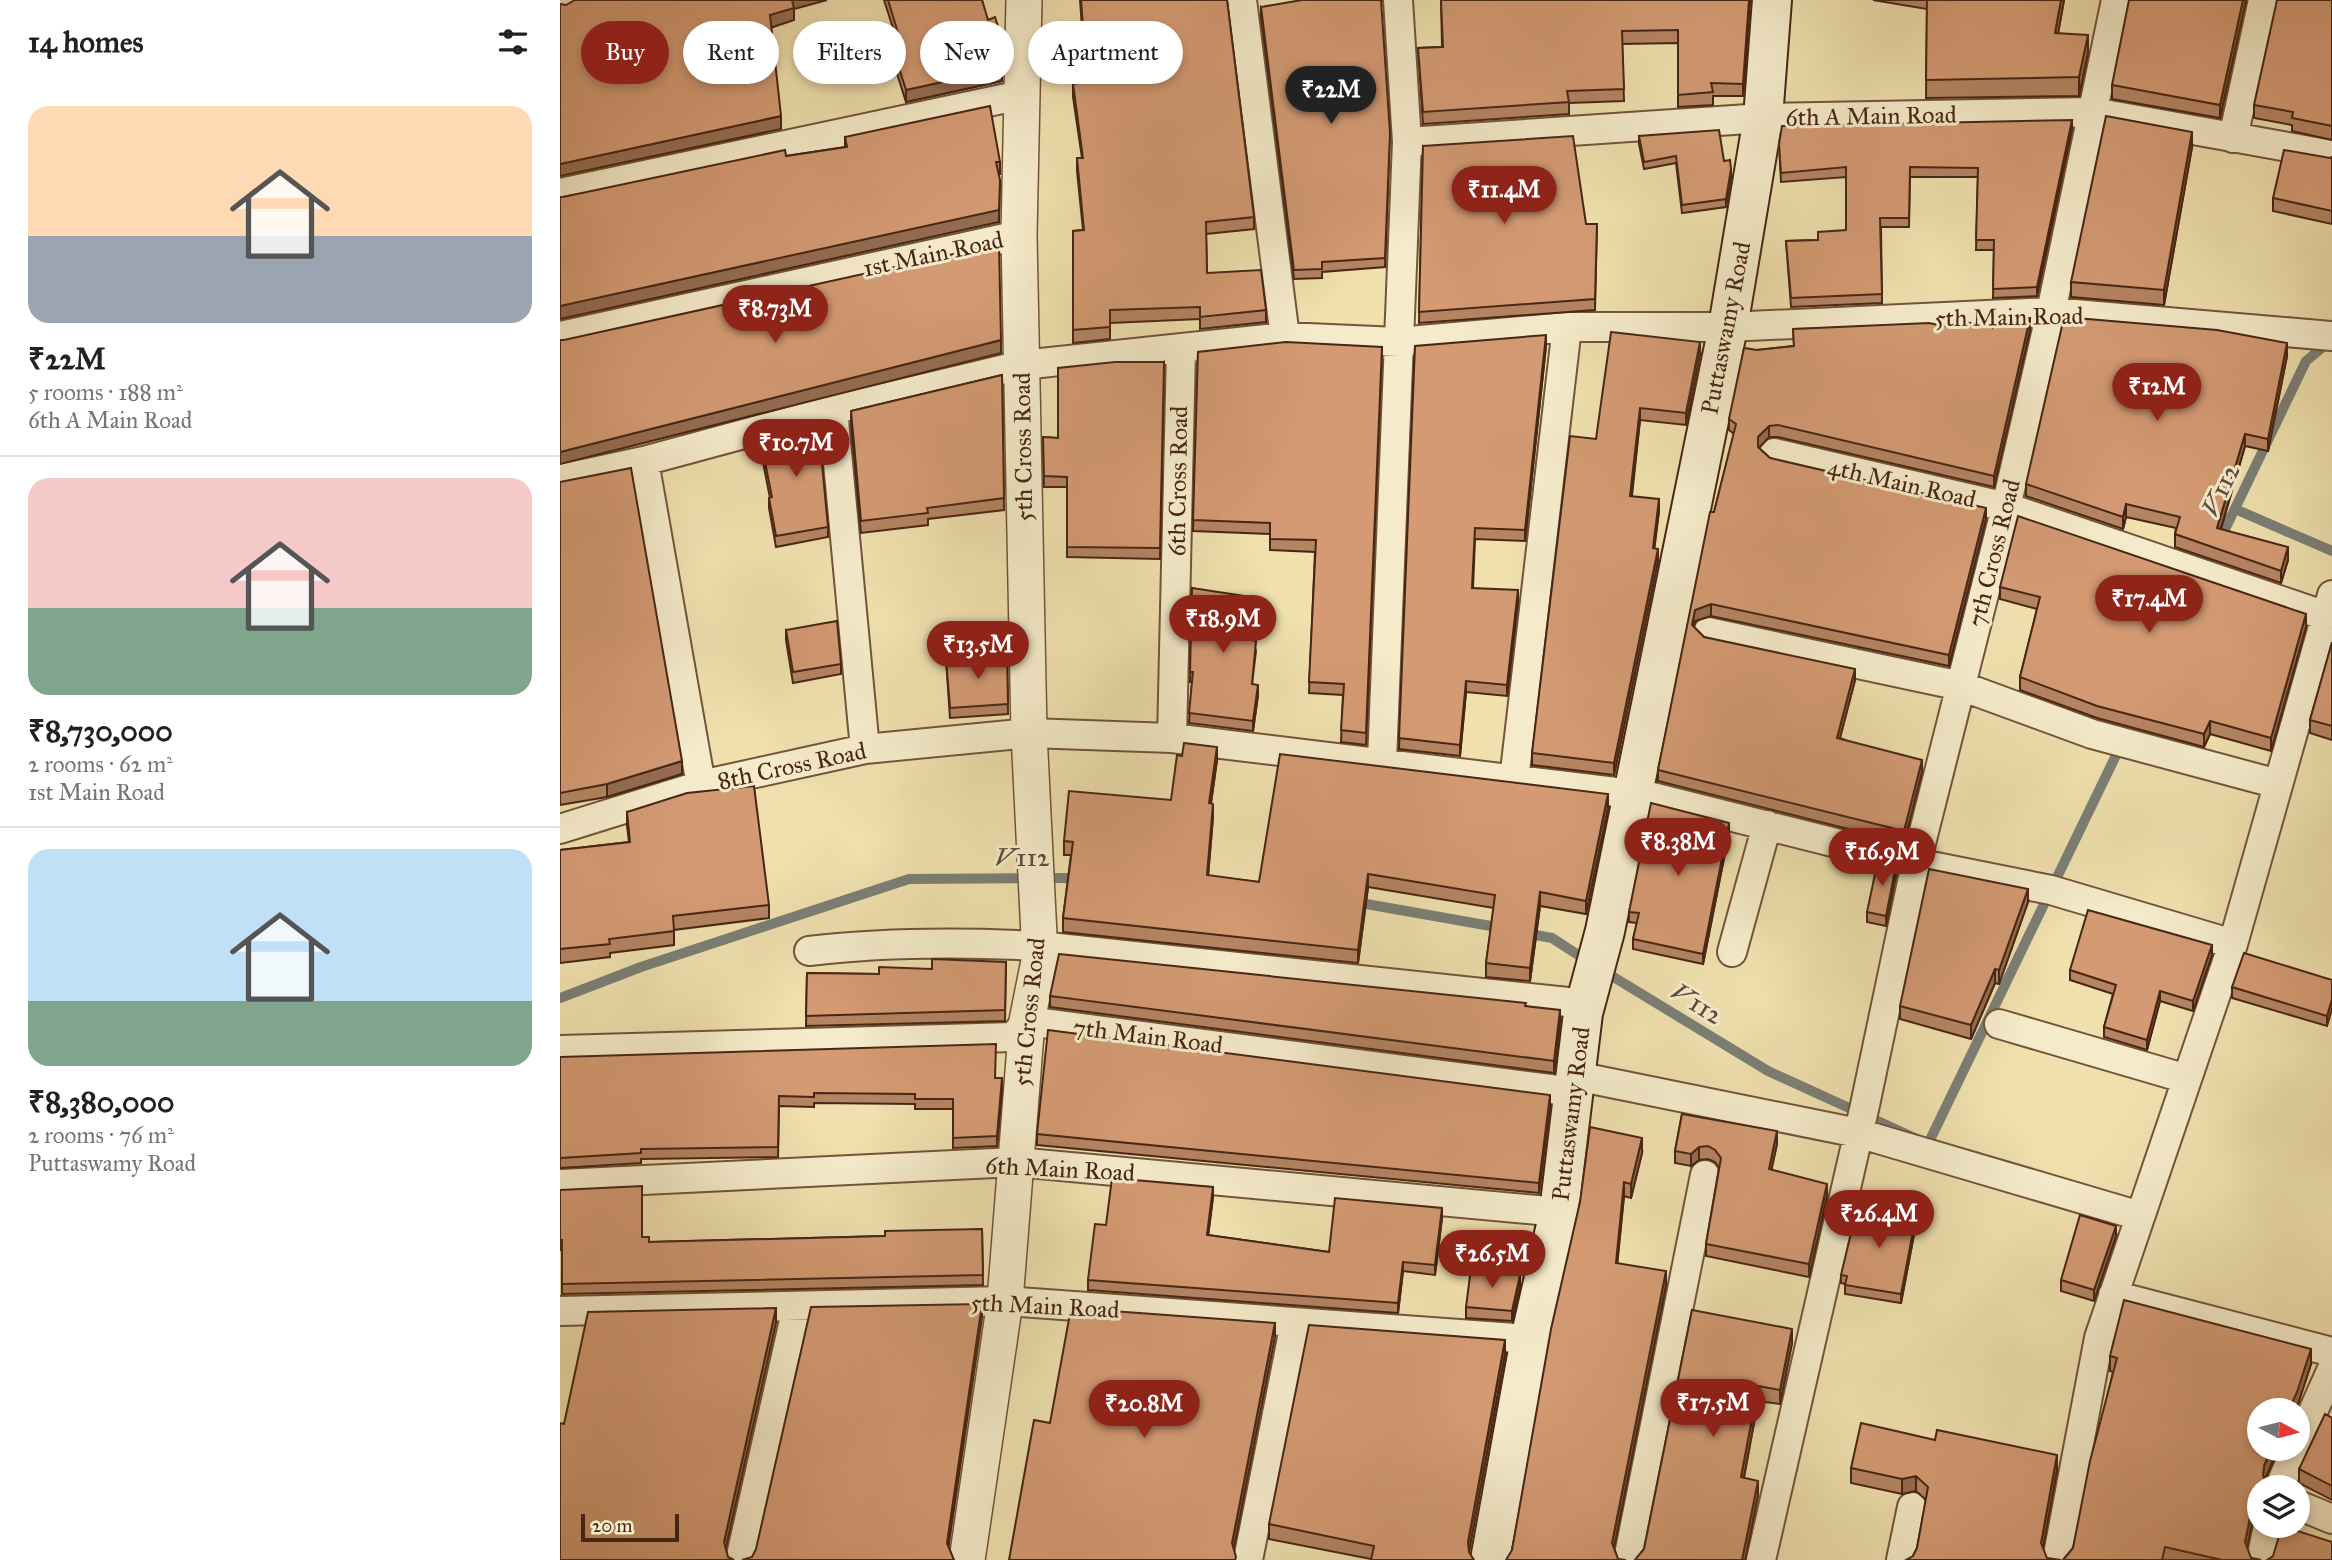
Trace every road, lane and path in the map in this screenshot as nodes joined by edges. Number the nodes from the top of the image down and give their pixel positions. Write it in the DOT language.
graph roads {
  1 [pos="565,0"];
  2 [pos="1024,0"];
  3 [pos="1242,0"];
  4 [pos="1398,0"];
  5 [pos="1772,0"];
  6 [pos="2116,0"];
  7 [pos="2263,0"];
  8 [pos="560,2"];
  9 [pos="1021,95"];
  10 [pos="2093,112"];
  11 [pos="1763,118"];
  12 [pos="2234,138"];
  13 [pos="1407,142"];
  14 [pos="2332,155"];
  15 [pos="560,193"];
  16 [pos="1018,235"];
  17 [pos="2051,312"];
  18 [pos="1567,327"];
  19 [pos="1728,327"];
  20 [pos="2325,335"];
  21 [pos="560,336"];
  22 [pos="1285,337"];
  23 [pos="1398,342"];
  24 [pos="1181,350"];
  25 [pos="1022,365"];
  26 [pos="833,410"];
  27 [pos="1774,453"];
  28 [pos="644,461"];
  29 [pos="560,479"];
  30 [pos="2006,508"];
  31 [pos="2329,606"];
  32 [pos="1708,632"];
  33 [pos="1961,686"];
  34 [pos="1029,733"];
  35 [pos="1172,738"];
  36 [pos="865,749"];
  37 [pos="1382,762"];
  38 [pos="1514,780"];
  39 [pos="2278,784"];
  40 [pos="701,785"];
  41 [pos="1632,793"];
  42 [pos="1767,825"];
  43 [pos="560,829"];
  44 [pos="1916,863"];
  45 [pos="2233,944"];
  46 [pos="1039,946"];
  47 [pos="809,951"];
  48 [pos="1732,952"];
  49 [pos="1590,988"];
  50 [pos="1027,1021"];
  51 [pos="1999,1024"];
  52 [pos="560,1050"];
  53 [pos="2187,1079"];
  54 [pos="1575,1084"];
  55 [pos="1861,1122"];
  56 [pos="1016,1162"];
  57 [pos="1705,1175"];
  58 [pos="560,1184"];
  59 [pos="1559,1212"];
  60 [pos="2140,1216"];
  61 [pos="2113,1296"];
  62 [pos="1005,1301"];
  63 [pos="797,1307"];
  64 [pos="560,1311"];
  65 [pos="1295,1323"];
  66 [pos="1530,1339"];
  67 [pos="2332,1352"];
  68 [pos="2332,1369"];
  69 [pos="2310,1418"];
  70 [pos="1912,1507"];
  71 [pos="2310,1510"];
  72 [pos="2332,1519"];
  73 [pos="2266,1538"];
  74 [pos="740,1560"];
  75 [pos="967,1560"];
  76 [pos="1248,1560"];
  77 [pos="1490,1560"];
  78 [pos="1628,1560"];
  79 [pos="1761,1560"];
  80 [pos="1901,1560"];
  81 [pos="2057,1560"];
  82 [pos="2261,1560"];
  1 -- 8 [label="street"];
  2 -- 9 [label="street, 5th Cross Road"];
  3 -- 22 [label="street"];
  4 -- 13 [label="street"];
  5 -- 11 [label="main road, Puttaswamy Road"];
  6 -- 10 [label="street, 7th Cross Road"];
  7 -- 12 [label="street"];
  9 -- 15 [label="street"];
  9 -- 16 [label="street, 5th Cross Road"];
  10 -- 11 [label="street, 6th A Main Road"];
  10 -- 12 [label="street, 6th A Main Road"];
  10 -- 17 [label="street, 7th Cross Road"];
  11 -- 13 [label="street, 6th A Main Road"];
  11 -- 19 [label="main road, Puttaswamy Road"];
  12 -- 14 [label="street, 6th A Main Road"];
  13 -- 23 [label="street"];
  16 -- 21 [label="street, 1st Main Road"];
  16 -- 25 [label="street, 5th Cross Road"];
  17 -- 19 [label="street, 5th Main Road"];
  17 -- 20 [label="street, 5th Main Road"];
  17 -- 30 [label="street, 7th Cross Road"];
  18 -- 19 [label="street, 5th Main Road"];
  18 -- 23 [label="street, 5th Main Road"];
  18 -- 38 [label="street"];
  19 -- 41 [label="main road, Puttaswamy Road"];
  22 -- 23 [label="street, 5th Main Road"];
  22 -- 24 [label="street, 5th Main Road"];
  23 -- 37 [label="street"];
  24 -- 25 [label="street, 5th Main Road"];
  24 -- 35 [label="street, 6th Cross Road"];
  25 -- 26 [label="street, 5th Main Road"];
  25 -- 34 [label="street, 5th Cross Road"];
  26 -- 28 [label="street, 5th Main Road"];
  26 -- 36 [label="street"];
  27 -- 30 [label="street, 4th Main Road"];
  28 -- 29 [label="street, 5th Main Road"];
  28 -- 40 [label="street"];
  30 -- 31 [label="street, 4th Main Road"];
  30 -- 33 [label="street, 7th Cross Road"];
  31 -- 39 [label="street"];
  32 -- 33 [label="street"];
  33 -- 39 [label="street"];
  33 -- 44 [label="street, 7th Cross Road"];
  34 -- 35 [label="street, 8th Cross Road"];
  34 -- 36 [label="street, 8th Cross Road"];
  34 -- 46 [label="street, 5th Cross Road"];
  35 -- 37 [label="street, 8th Cross Road"];
  36 -- 40 [label="street, 8th Cross Road"];
  37 -- 38 [label="street, 8th Cross Road"];
  38 -- 41 [label="street, 8th Cross Road"];
  39 -- 45 [label="street"];
  40 -- 43 [label="street, 8th Cross Road"];
  41 -- 42 [label="street, 8th Cross Road"];
  41 -- 49 [label="main road, Puttaswamy Road"];
  42 -- 44 [label="street, 8th Cross Road"];
  42 -- 48 [label="street"];
  44 -- 45 [label="street, 8th Cross Road"];
  44 -- 55 [label="street, 7th Cross Road"];
  45 -- 53 [label="street"];
  46 -- 47 [label="street"];
  46 -- 49 [label="street"];
  46 -- 50 [label="street, 5th Cross Road"];
  49 -- 54 [label="main road, Puttaswamy Road"];
  50 -- 52 [label="street"];
  50 -- 54 [label="street, 7th Main Road"];
  50 -- 56 [label="street, 5th Cross Road"];
  51 -- 53 [label="street"];
  53 -- 60 [label="street"];
  54 -- 55 [label="street, 7th Main Road"];
  54 -- 59 [label="main road, Puttaswamy Road"];
  55 -- 60 [label="street, 7th Main Road"];
  55 -- 79 [label="street"];
  56 -- 58 [label="street, 6th Main Road"];
  56 -- 59 [label="street, 6th Main Road"];
  56 -- 62 [label="street, 5th Cross Road"];
  57 -- 78 [label="street"];
  59 -- 66 [label="main road, Puttaswamy Road"];
  60 -- 61 [label="street"];
  61 -- 67 [label="street"];
  61 -- 81 [label="street"];
  62 -- 63 [label="street, 5th Main Road"];
  62 -- 65 [label="street, 5th Main Road"];
  62 -- 75 [label="street, 5th Cross Road"];
  63 -- 64 [label="street, 5th Main Road"];
  63 -- 74 [label="street"];
  65 -- 66 [label="street, 5th Main Road"];
  65 -- 76 [label="street"];
  66 -- 77 [label="main road, Puttaswamy Road"];
  68 -- 69 [label="street"];
  70 -- 80 [label="street"];
  71 -- 72 [label="street"];
  73 -- 82 [label="street"];
}
